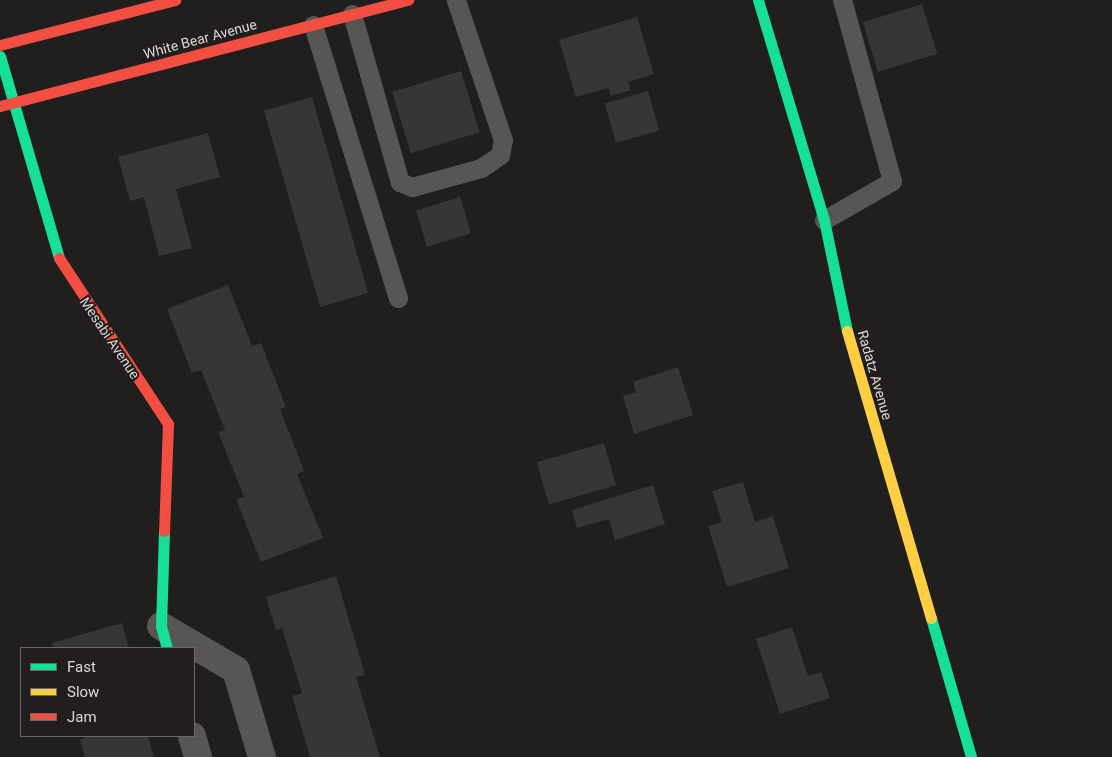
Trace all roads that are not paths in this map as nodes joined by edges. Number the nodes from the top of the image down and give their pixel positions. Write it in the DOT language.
graph roads {
  1 [pos="175,0"];
  2 [pos="408,0"];
  3 [pos="456,0"];
  4 [pos="758,0"];
  5 [pos="842,0"];
  6 [pos="352,14"];
  7 [pos="313,25"];
  8 [pos="0,45"];
  9 [pos="0,56"];
  10 [pos="12,103"];
  11 [pos="0,106"];
  12 [pos="824,220"];
  13 [pos="398,298"];
  14 [pos="164,637"];
  15 [pos="186,647"];
  16 [pos="195,651"];
  17 [pos="192,737"];
  18 [pos="198,757"];
  19 [pos="262,757"];
  20 [pos="971,757"];
  1 -- 8 [label="street"];
  2 -- 6 [label="street, White Bear Avenue"];
  3 -- 6 [label="lane"];
  4 -- 12 [label="street, Radatz Avenue"];
  5 -- 12 [label="lane"];
  6 -- 7 [label="street, White Bear Avenue"];
  7 -- 10 [label="street, White Bear Avenue"];
  7 -- 13 [label="lane"];
  9 -- 10 [label="street, Mesabi Avenue"];
  10 -- 11 [label="street, White Bear Avenue"];
  10 -- 14 [label="street, Mesabi Avenue"];
  12 -- 20 [label="street, Radatz Avenue"];
  14 -- 15 [label="street, Mesabi Avenue"];
  16 -- 19 [label="street, Mesabi Avenue"];
  17 -- 18 [label="street"];
}
